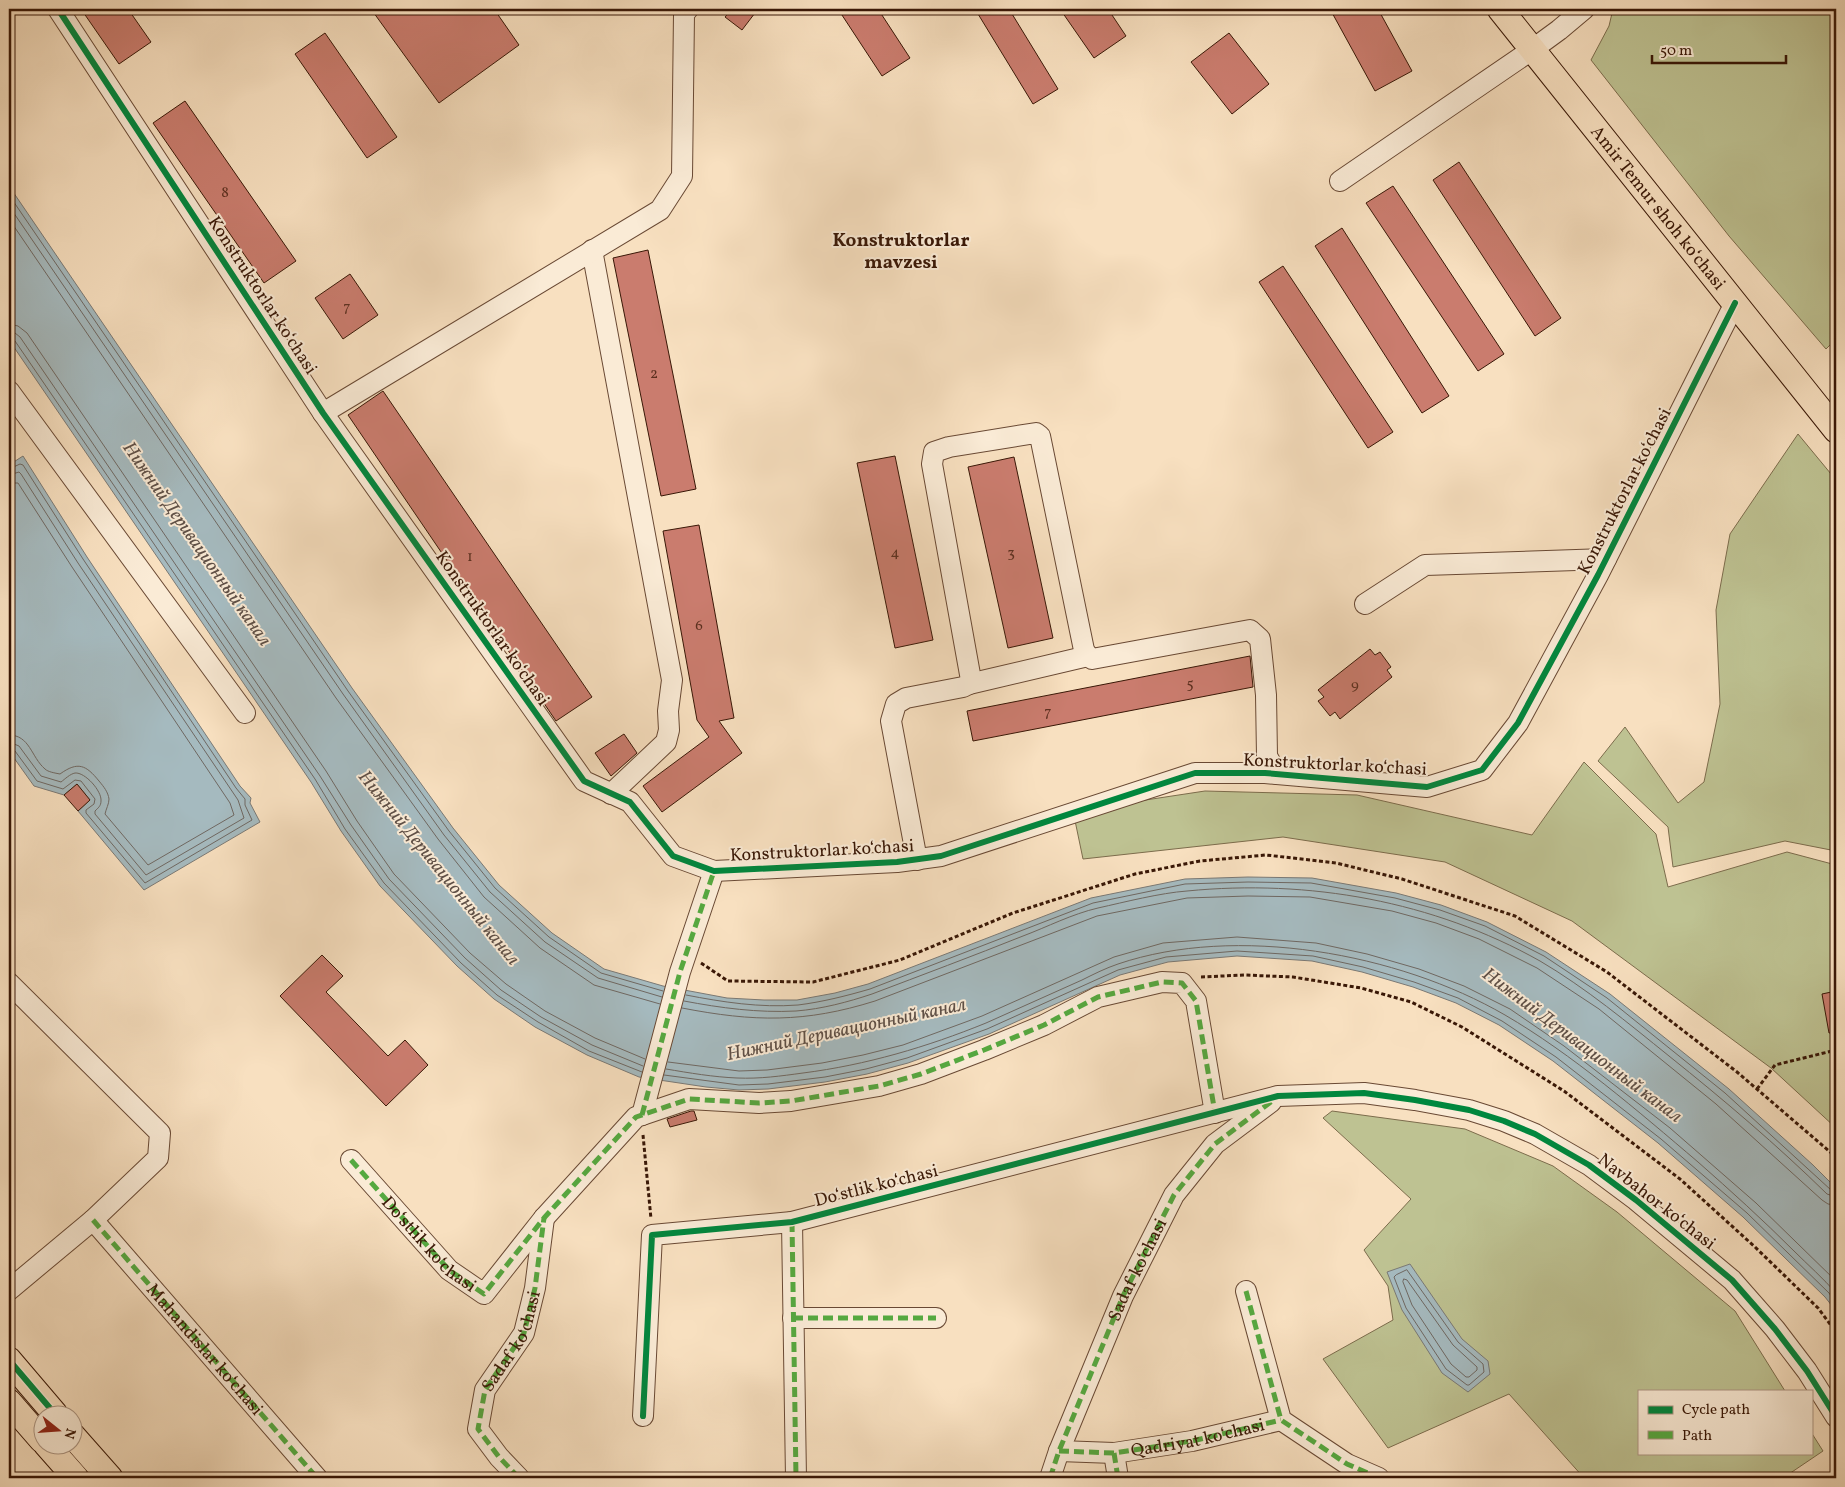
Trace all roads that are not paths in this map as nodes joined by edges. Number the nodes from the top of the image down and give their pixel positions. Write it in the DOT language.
graph roads {
  1 [pos="58,9"];
  2 [pos="688,9"];
  3 [pos="1500,9"];
  4 [pos="1584,9"];
  5 [pos="1533,49"];
  6 [pos="1340,181"];
  7 [pos="592,250"];
  8 [pos="1735,303"];
  9 [pos="9,391"];
  10 [pos="323,413"];
  11 [pos="1836,430"];
  12 [pos="1606,559"];
  13 [pos="1365,604"];
  14 [pos="1088,656"];
  15 [pos="969,684"];
  16 [pos="245,713"];
  17 [pos="1277,774"];
  18 [pos="611,794"];
  19 [pos="917,860"];
  20 [pos="714,871"];
  21 [pos="9,982"];
  22 [pos="1278,1096"];
  23 [pos="1215,1113"];
  24 [pos="642,1115"];
  25 [pos="351,1160"];
  26 [pos="544,1218"];
  27 [pos="93,1220"];
  28 [pos="792,1222"];
  29 [pos="9,1290"];
  30 [pos="1246,1291"];
  31 [pos="793,1318"];
  32 [pos="936,1318"];
  33 [pos="9,1360"];
  34 [pos="9,1402"];
  35 [pos="46,1404"];
  36 [pos="643,1416"];
  37 [pos="1836,1417"];
  38 [pos="1281,1420"];
  39 [pos="32,1428"];
  40 [pos="82,1446"];
  41 [pos="1059,1451"];
  42 [pos="1114,1453"];
  43 [pos="55,1454"];
  44 [pos="76,1478"];
  45 [pos="110,1478"];
  46 [pos="317,1478"];
  47 [pos="520,1478"];
  48 [pos="796,1478"];
  49 [pos="1050,1478"];
  50 [pos="1118,1478"];
  51 [pos="1379,1478"];
  1 -- 10 [label="street, Konstruktorlar ko‘chasi"];
  2 -- 7 [label="street"];
  3 -- 5 [label="main road, Amir Temur shoh ko‘chasi"];
  4 -- 5 [label="street"];
  5 -- 6 [label="street"];
  5 -- 8 [label="main road, Amir Temur shoh ko‘chasi"];
  7 -- 10 [label="street"];
  7 -- 18 [label="street"];
  8 -- 11 [label="main road, Amir Temur shoh ko‘chasi"];
  8 -- 12 [label="street, Konstruktorlar ko‘chasi"];
  9 -- 16 [label="street"];
  10 -- 18 [label="street, Konstruktorlar ko‘chasi"];
  12 -- 13 [label="street"];
  12 -- 17 [label="street, Konstruktorlar ko‘chasi"];
  14 -- 15 [label="street"];
  14 -- 15 [label="street"];
  14 -- 17 [label="street"];
  15 -- 19 [label="street"];
  17 -- 19 [label="street, Konstruktorlar ko‘chasi"];
  18 -- 20 [label="street, Konstruktorlar ko‘chasi"];
  19 -- 20 [label="street, Konstruktorlar ko‘chasi"];
  20 -- 24 [label="street"];
  21 -- 27 [label="street"];
  22 -- 23 [label="street, Do‘stlik ko‘chasi"];
  22 -- 37 [label="street, Navbahor ko‘chasi"];
  22 -- 41 [label="street, Sadaf ko‘chasi"];
  23 -- 24 [label="street, Do‘stlik ko‘chasi"];
  23 -- 28 [label="street, Do‘stlik ko‘chasi"];
  24 -- 26 [label="street, Do‘stlik ko‘chasi"];
  25 -- 26 [label="street, Do‘stlik ko‘chasi"];
  26 -- 47 [label="street, Sadaf ko‘chasi"];
  27 -- 29 [label="street"];
  27 -- 46 [label="street, Mahandislar ko‘chasi"];
  28 -- 31 [label="street"];
  28 -- 36 [label="street, Do‘stlik ko‘chasi"];
  30 -- 38 [label="street, Qadriyat ko‘chasi"];
  31 -- 32 [label="street"];
  31 -- 48 [label="street"];
  33 -- 35 [label="main road"];
  34 -- 39 [label="main road"];
  38 -- 42 [label="street, Qadriyat ko‘chasi"];
  38 -- 51 [label="street, Qadriyat ko‘chasi"];
  40 -- 45 [label="main road"];
  41 -- 42 [label="street, Qadriyat ko‘chasi"];
  41 -- 49 [label="street, Sadaf ko‘chasi"];
  42 -- 50 [label="street, Qadriyat ko‘chasi"];
  43 -- 44 [label="main road"];
}
